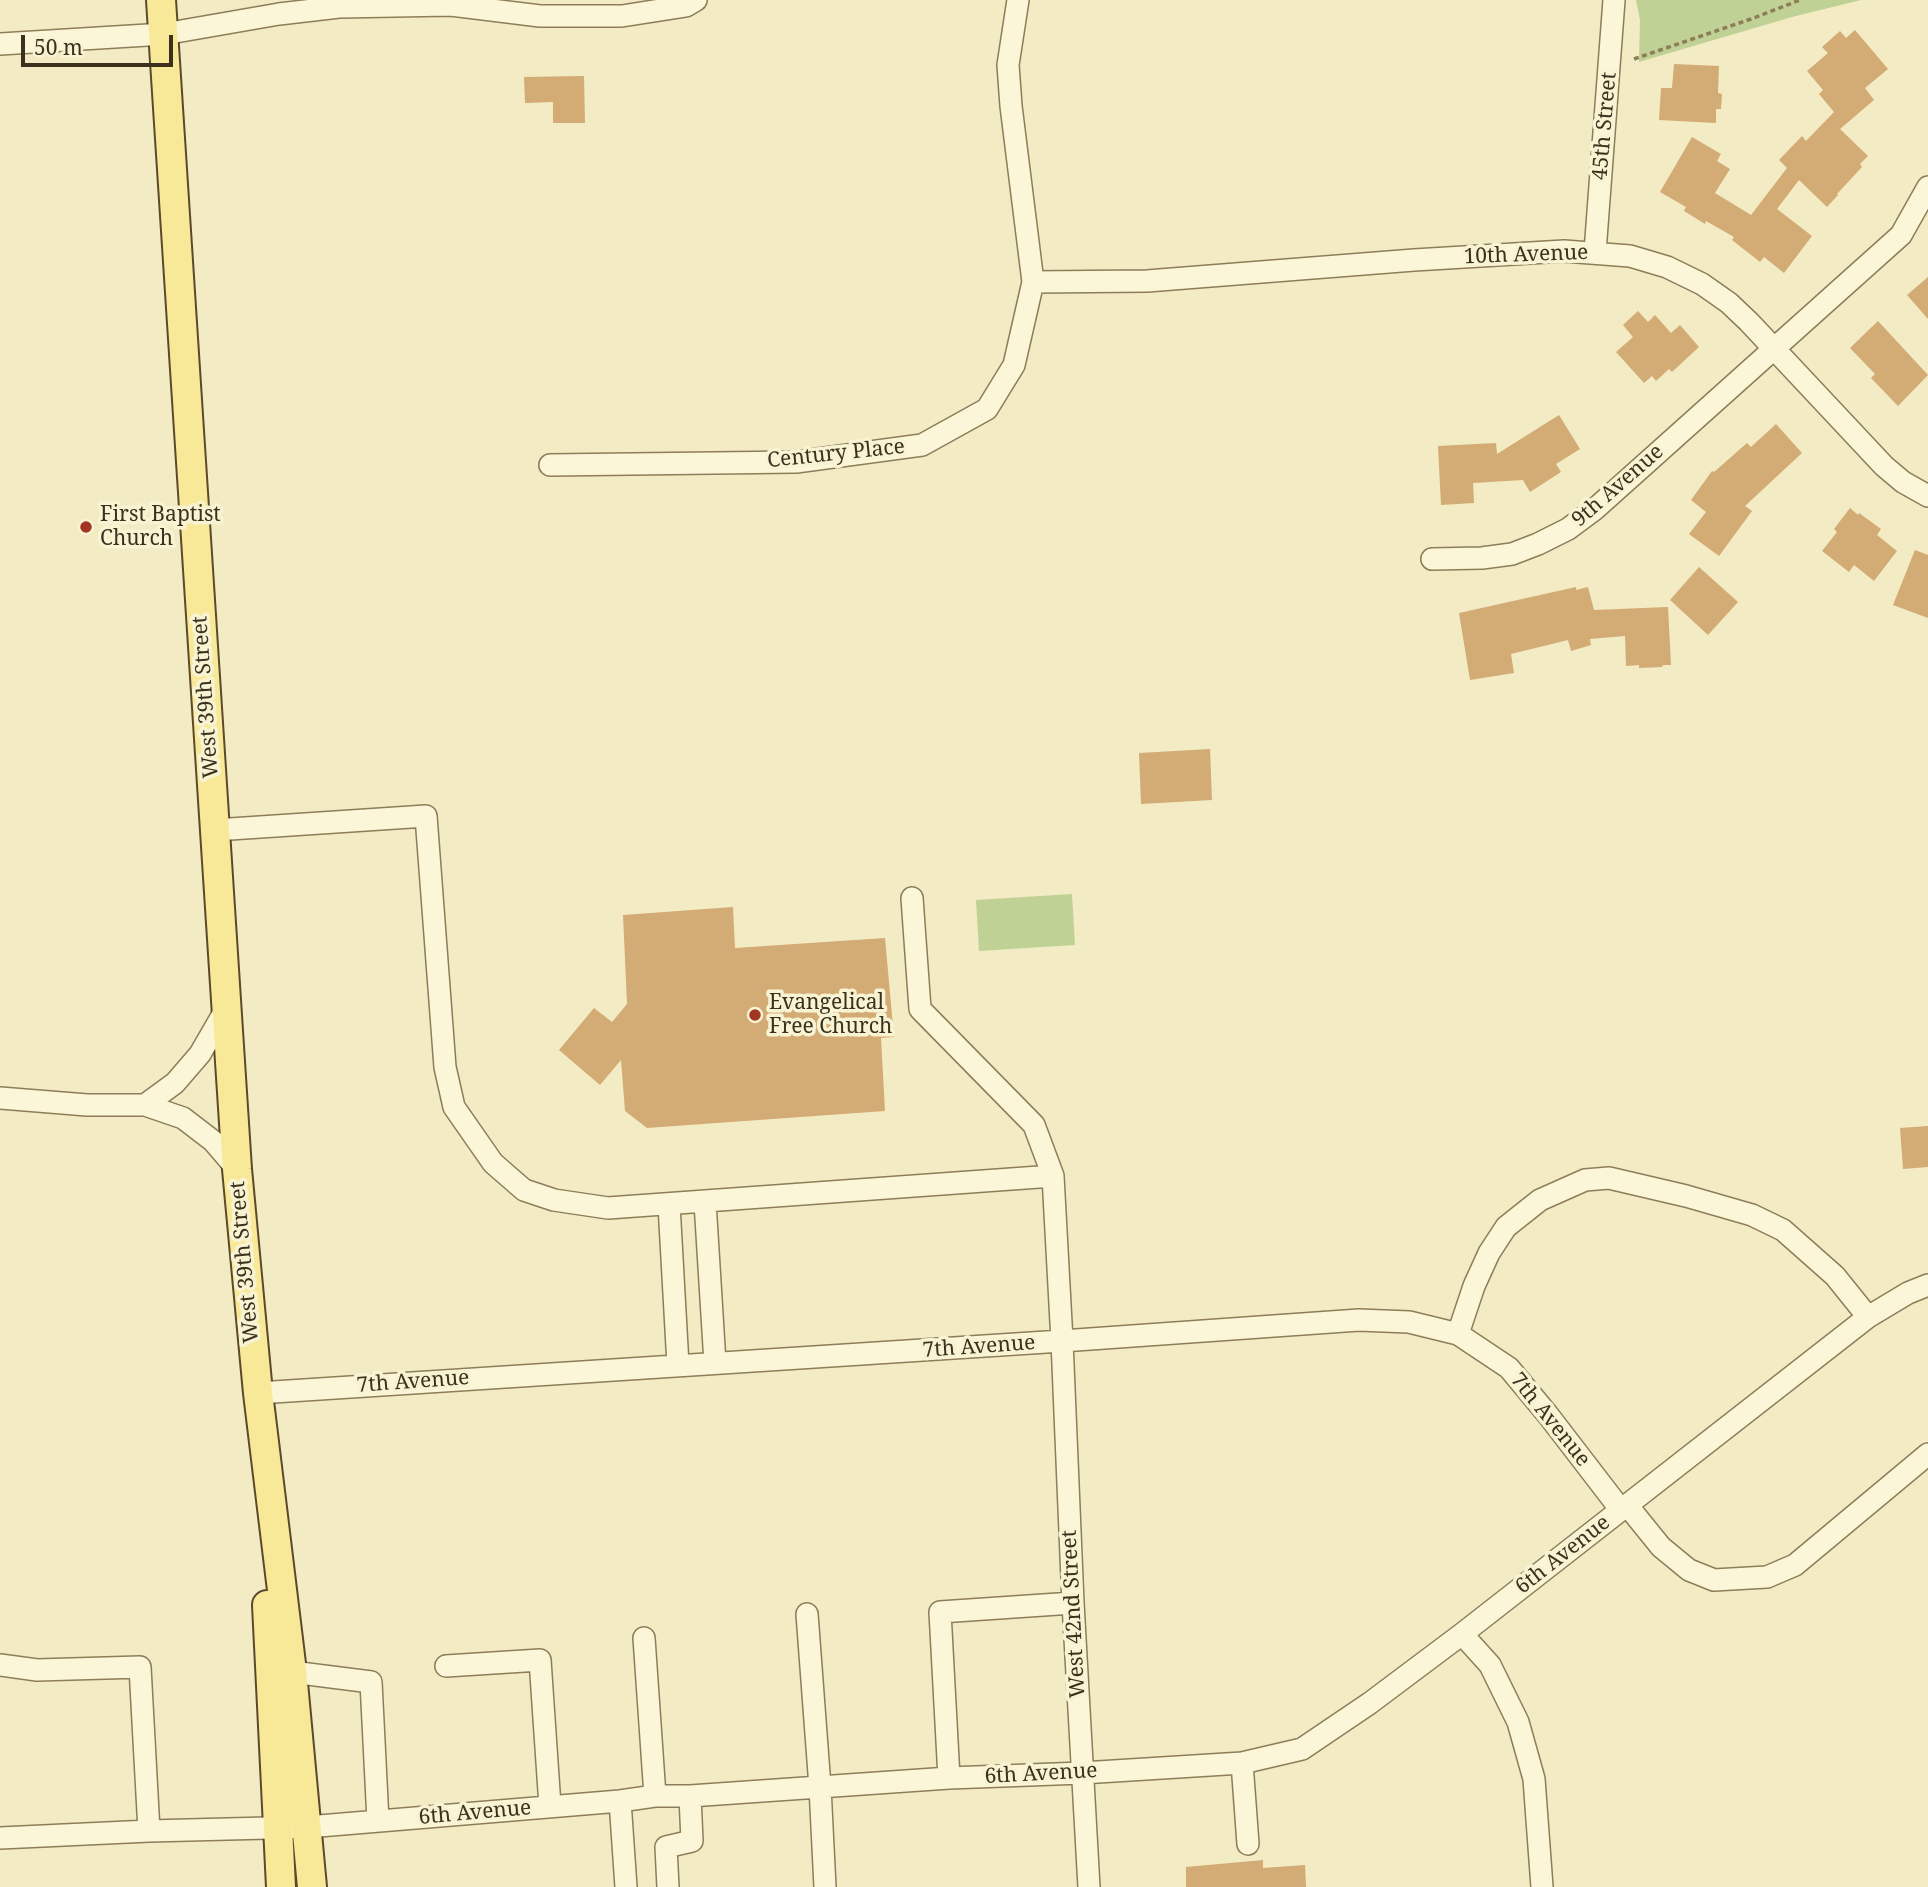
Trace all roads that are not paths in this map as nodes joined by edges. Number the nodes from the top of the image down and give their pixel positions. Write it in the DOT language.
graph roads {
  1 [pos="161,0"];
  2 [pos="696,0"];
  3 [pos="1018,0"];
  4 [pos="1614,0"];
  5 [pos="392,3"];
  6 [pos="164,34"];
  7 [pos="0,44"];
  8 [pos="1928,187"];
  9 [pos="1595,252"];
  10 [pos="1033,282"];
  11 [pos="1774,348"];
  12 [pos="550,465"];
  13 [pos="1928,496"];
  14 [pos="1432,559"];
  15 [pos="215,830"];
  16 [pos="912,898"];
  17 [pos="226,1009"];
  18 [pos="0,1098"];
  19 [pos="145,1105"];
  20 [pos="237,1169"];
  21 [pos="1054,1176"];
  22 [pos="705,1202"];
  23 [pos="669,1205"];
  24 [pos="1928,1285"];
  25 [pos="1868,1317"];
  26 [pos="1458,1334"];
  27 [pos="1062,1341"];
  28 [pos="715,1363"];
  29 [pos="678,1365"];
  30 [pos="258,1393"];
  31 [pos="1928,1454"];
  32 [pos="1624,1507"];
  33 [pos="1073,1603"];
  34 [pos="807,1614"];
  35 [pos="1462,1634"];
  36 [pos="644,1638"];
  37 [pos="0,1665"];
  38 [pos="446,1667"];
  39 [pos="292,1672"];
  40 [pos="1242,1763"];
  41 [pos="1082,1773"];
  42 [pos="949,1778"];
  43 [pos="820,1787"];
  44 [pos="655,1796"];
  45 [pos="690,1796"];
  46 [pos="620,1801"];
  47 [pos="550,1806"];
  48 [pos="378,1821"];
  49 [pos="307,1827"];
  50 [pos="276,1828"];
  51 [pos="149,1831"];
  52 [pos="0,1838"];
  53 [pos="1248,1844"];
  54 [pos="281,1887"];
  55 [pos="312,1887"];
  56 [pos="626,1887"];
  57 [pos="668,1887"];
  58 [pos="825,1887"];
  59 [pos="1089,1887"];
  60 [pos="1542,1887"];
  1 -- 6 [label="main road, West 39th Street"];
  2 -- 5 [label="street"];
  3 -- 10 [label="street, Century Place"];
  4 -- 9 [label="street, 45th Street"];
  5 -- 6 [label="street"];
  6 -- 7 [label="street"];
  6 -- 15 [label="main road, West 39th Street"];
  8 -- 11 [label="street, 9th Avenue"];
  9 -- 10 [label="street, 10th Avenue"];
  9 -- 11 [label="street, 10th Avenue"];
  10 -- 12 [label="street, Century Place"];
  11 -- 13 [label="street, 10th Avenue"];
  11 -- 14 [label="street, 9th Avenue"];
  15 -- 17 [label="main road, West 39th Street"];
  15 -- 23 [label="street"];
  16 -- 21 [label="street, West 42nd Street"];
  17 -- 19 [label="street"];
  17 -- 20 [label="main road, West 39th Street"];
  18 -- 19 [label="street"];
  19 -- 20 [label="street"];
  20 -- 30 [label="main road, West 39th Street"];
  21 -- 22 [label="street"];
  21 -- 27 [label="street, West 42nd Street"];
  22 -- 23 [label="street"];
  22 -- 28 [label="street"];
  23 -- 29 [label="street"];
  24 -- 25 [label="street, 6th Avenue"];
  25 -- 26 [label="street"];
  25 -- 32 [label="street, 6th Avenue"];
  26 -- 27 [label="street, 7th Avenue"];
  26 -- 32 [label="street, 7th Avenue"];
  27 -- 28 [label="street, 7th Avenue"];
  27 -- 33 [label="street, West 42nd Street"];
  28 -- 29 [label="street, 7th Avenue"];
  29 -- 30 [label="street, 7th Avenue"];
  30 -- 39 [label="main road, West 39th Street"];
  30 -- 50 [label="main road, West 39th Street"];
  31 -- 32 [label="street, 7th Avenue"];
  32 -- 35 [label="street, 6th Avenue"];
  33 -- 41 [label="street, West 42nd Street"];
  33 -- 42 [label="street"];
  34 -- 43 [label="street"];
  35 -- 40 [label="street, 6th Avenue"];
  35 -- 60 [label="street"];
  36 -- 44 [label="street"];
  37 -- 51 [label="street"];
  38 -- 47 [label="street"];
  39 -- 48 [label="street"];
  39 -- 49 [label="main road, West 39th Street"];
  40 -- 41 [label="street, 6th Avenue"];
  40 -- 53 [label="street"];
  41 -- 42 [label="street, 6th Avenue"];
  41 -- 59 [label="street, West 42nd Street"];
  42 -- 43 [label="street, 6th Avenue"];
  43 -- 45 [label="street, 6th Avenue"];
  43 -- 58 [label="street"];
  44 -- 45 [label="street, 6th Avenue"];
  44 -- 46 [label="street, 6th Avenue"];
  45 -- 57 [label="street"];
  46 -- 47 [label="street, 6th Avenue"];
  46 -- 56 [label="street"];
  47 -- 48 [label="street, 6th Avenue"];
  48 -- 49 [label="street, 6th Avenue"];
  49 -- 50 [label="street, 6th Avenue"];
  49 -- 55 [label="main road, West 39th Street"];
  50 -- 51 [label="street, 6th Avenue"];
  50 -- 54 [label="main road, West 39th Street"];
  51 -- 52 [label="street, 6th Avenue"];
}
